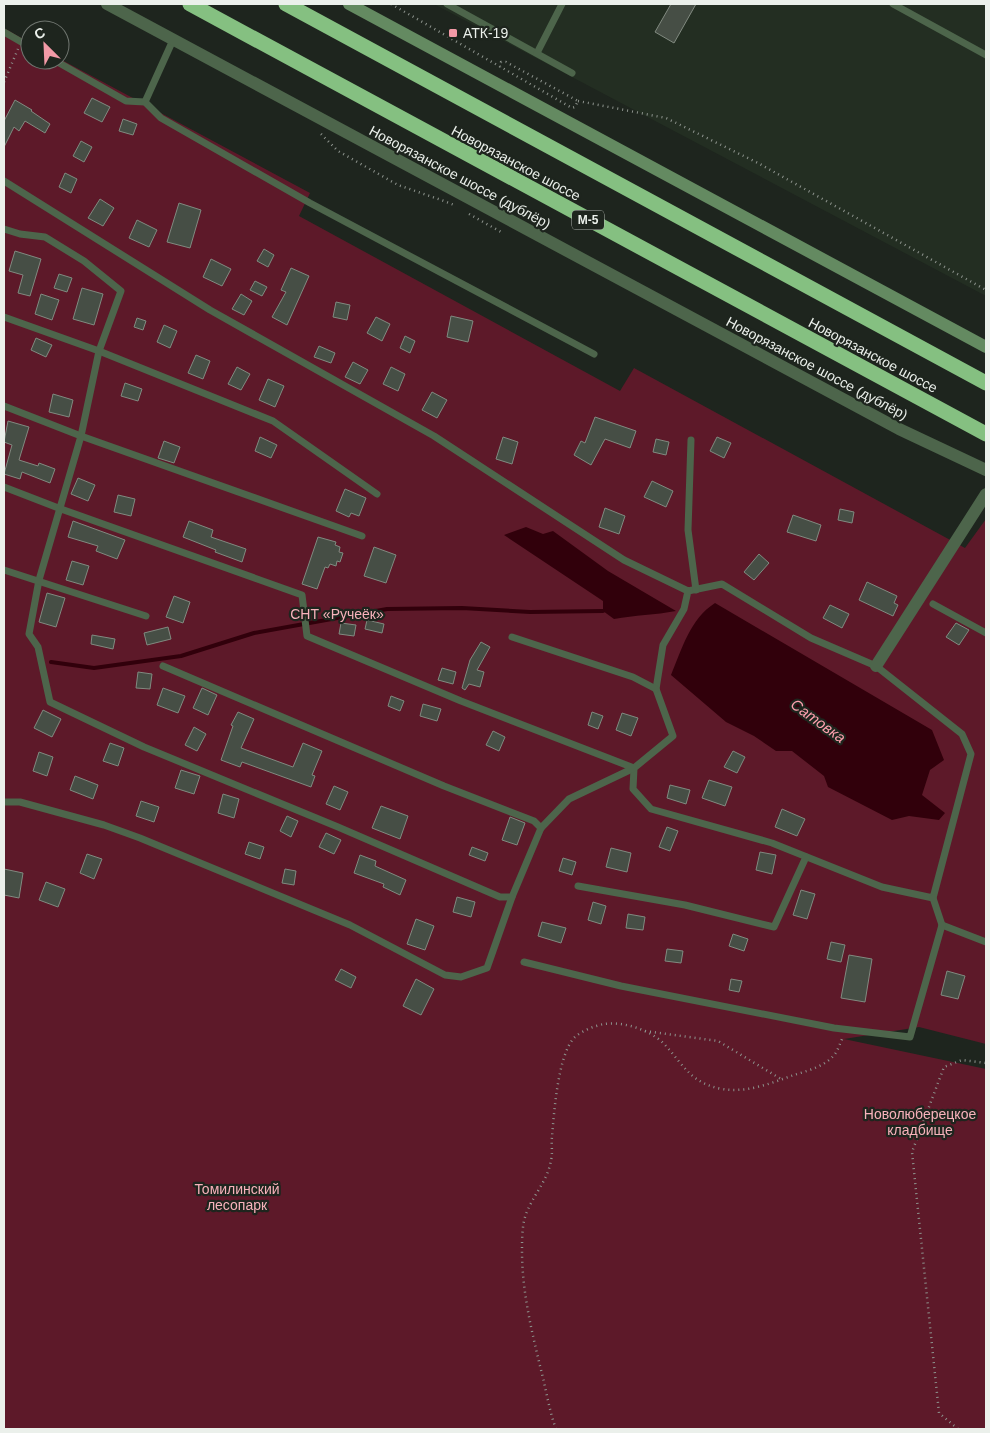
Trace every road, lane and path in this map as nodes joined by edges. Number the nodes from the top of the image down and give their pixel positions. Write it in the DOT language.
graph roads {
  1 [pos="107,4"];
  2 [pos="190,4"];
  3 [pos="286,4"];
  4 [pos="350,4"];
  5 [pos="391,4"];
  6 [pos="447,4"];
  7 [pos="562,4"];
  8 [pos="893,4"];
  9 [pos="4,32"];
  10 [pos="174,40"];
  11 [pos="20,41"];
  12 [pos="20,44"];
  13 [pos="537,53"];
  14 [pos="986,55"];
  15 [pos="500,67"];
  16 [pos="70,69"];
  17 [pos="572,73"];
  18 [pos="4,82"];
  19 [pos="578,101"];
  20 [pos="145,102"];
  21 [pos="320,132"];
  22 [pos="4,180"];
  23 [pos="444,201"];
  24 [pos="471,215"];
  25 [pos="4,229"];
  26 [pos="501,232"];
  27 [pos="986,290"];
  28 [pos="4,317"];
  29 [pos="986,347"];
  30 [pos="99,351"];
  31 [pos="594,354"];
  32 [pos="986,383"];
  33 [pos="4,406"];
  34 [pos="986,434"];
  35 [pos="81,436"];
  36 [pos="691,440"];
  37 [pos="986,470"];
  38 [pos="4,487"];
  39 [pos="377,494"];
  40 [pos="986,494"];
  41 [pos="60,509"];
  42 [pos="362,536"];
  43 [pos="4,570"];
  44 [pos="39,580"];
  45 [pos="696,590"];
  46 [pos="688,592"];
  47 [pos="933,604"];
  48 [pos="146,616"];
  49 [pos="986,633"];
  50 [pos="512,637"];
  51 [pos="163,666"];
  52 [pos="876,666"];
  53 [pos="656,689"];
  54 [pos="634,768"];
  55 [pos="4,802"];
  56 [pos="541,828"];
  57 [pos="806,857"];
  58 [pos="578,886"];
  59 [pos="512,897"];
  60 [pos="933,898"];
  61 [pos="942,925"];
  62 [pos="986,942"];
  63 [pos="524,962"];
  64 [pos="847,1029"];
  65 [pos="641,1030"];
  66 [pos="986,1062"];
  67 [pos="782,1079"];
  68 [pos="556,1429"];
  69 [pos="958,1429"];
  1 -- 10 [label="street, Новорязанское шоссе (дублёр)"];
  2 -- 34 [label="highway, Новорязанское шоссе / М-5"];
  3 -- 32 [label="highway, Новорязанское шоссе"];
  4 -- 29 [label="street"];
  5 -- 15 [label="path"];
  6 -- 13 [label="lane"];
  7 -- 13 [label="lane"];
  8 -- 14 [label="lane"];
  9 -- 11 [label="lane"];
  10 -- 20 [label="lane"];
  10 -- 37 [label="street, Новорязанское шоссе (дублёр)"];
  12 -- 18 [label="path"];
  13 -- 17 [label="lane"];
  15 -- 19 [label="path"];
  15 -- 19 [label="path"];
  16 -- 20 [label="lane"];
  19 -- 27 [label="path"];
  20 -- 31 [label="lane"];
  21 -- 23 [label="path"];
  22 -- 46 [label="lane"];
  24 -- 26 [label="path"];
  25 -- 30 [label="lane"];
  28 -- 30 [label="lane"];
  30 -- 35 [label="lane"];
  30 -- 39 [label="lane"];
  33 -- 35 [label="lane"];
  35 -- 41 [label="lane"];
  35 -- 42 [label="lane"];
  36 -- 45 [label="lane"];
  38 -- 41 [label="lane"];
  40 -- 52 [label="street"];
  41 -- 44 [label="lane"];
  41 -- 54 [label="lane"];
  43 -- 44 [label="lane"];
  44 -- 48 [label="lane"];
  44 -- 59 [label="lane"];
  45 -- 46 [label="lane"];
  45 -- 52 [label="lane"];
  46 -- 53 [label="lane"];
  47 -- 49 [label="lane"];
  50 -- 53 [label="lane"];
  51 -- 56 [label="lane"];
  52 -- 60 [label="lane"];
  53 -- 54 [label="lane"];
  54 -- 56 [label="lane"];
  54 -- 57 [label="lane"];
  55 -- 59 [label="lane"];
  56 -- 59 [label="lane"];
  57 -- 58 [label="lane"];
  57 -- 60 [label="lane"];
  60 -- 61 [label="lane"];
  61 -- 62 [label="lane"];
  61 -- 64 [label="lane"];
  63 -- 64 [label="lane"];
  64 -- 67 [label="path"];
  65 -- 67 [label="path"];
  65 -- 67 [label="path"];
  65 -- 68 [label="path"];
  66 -- 69 [label="path"];
}
